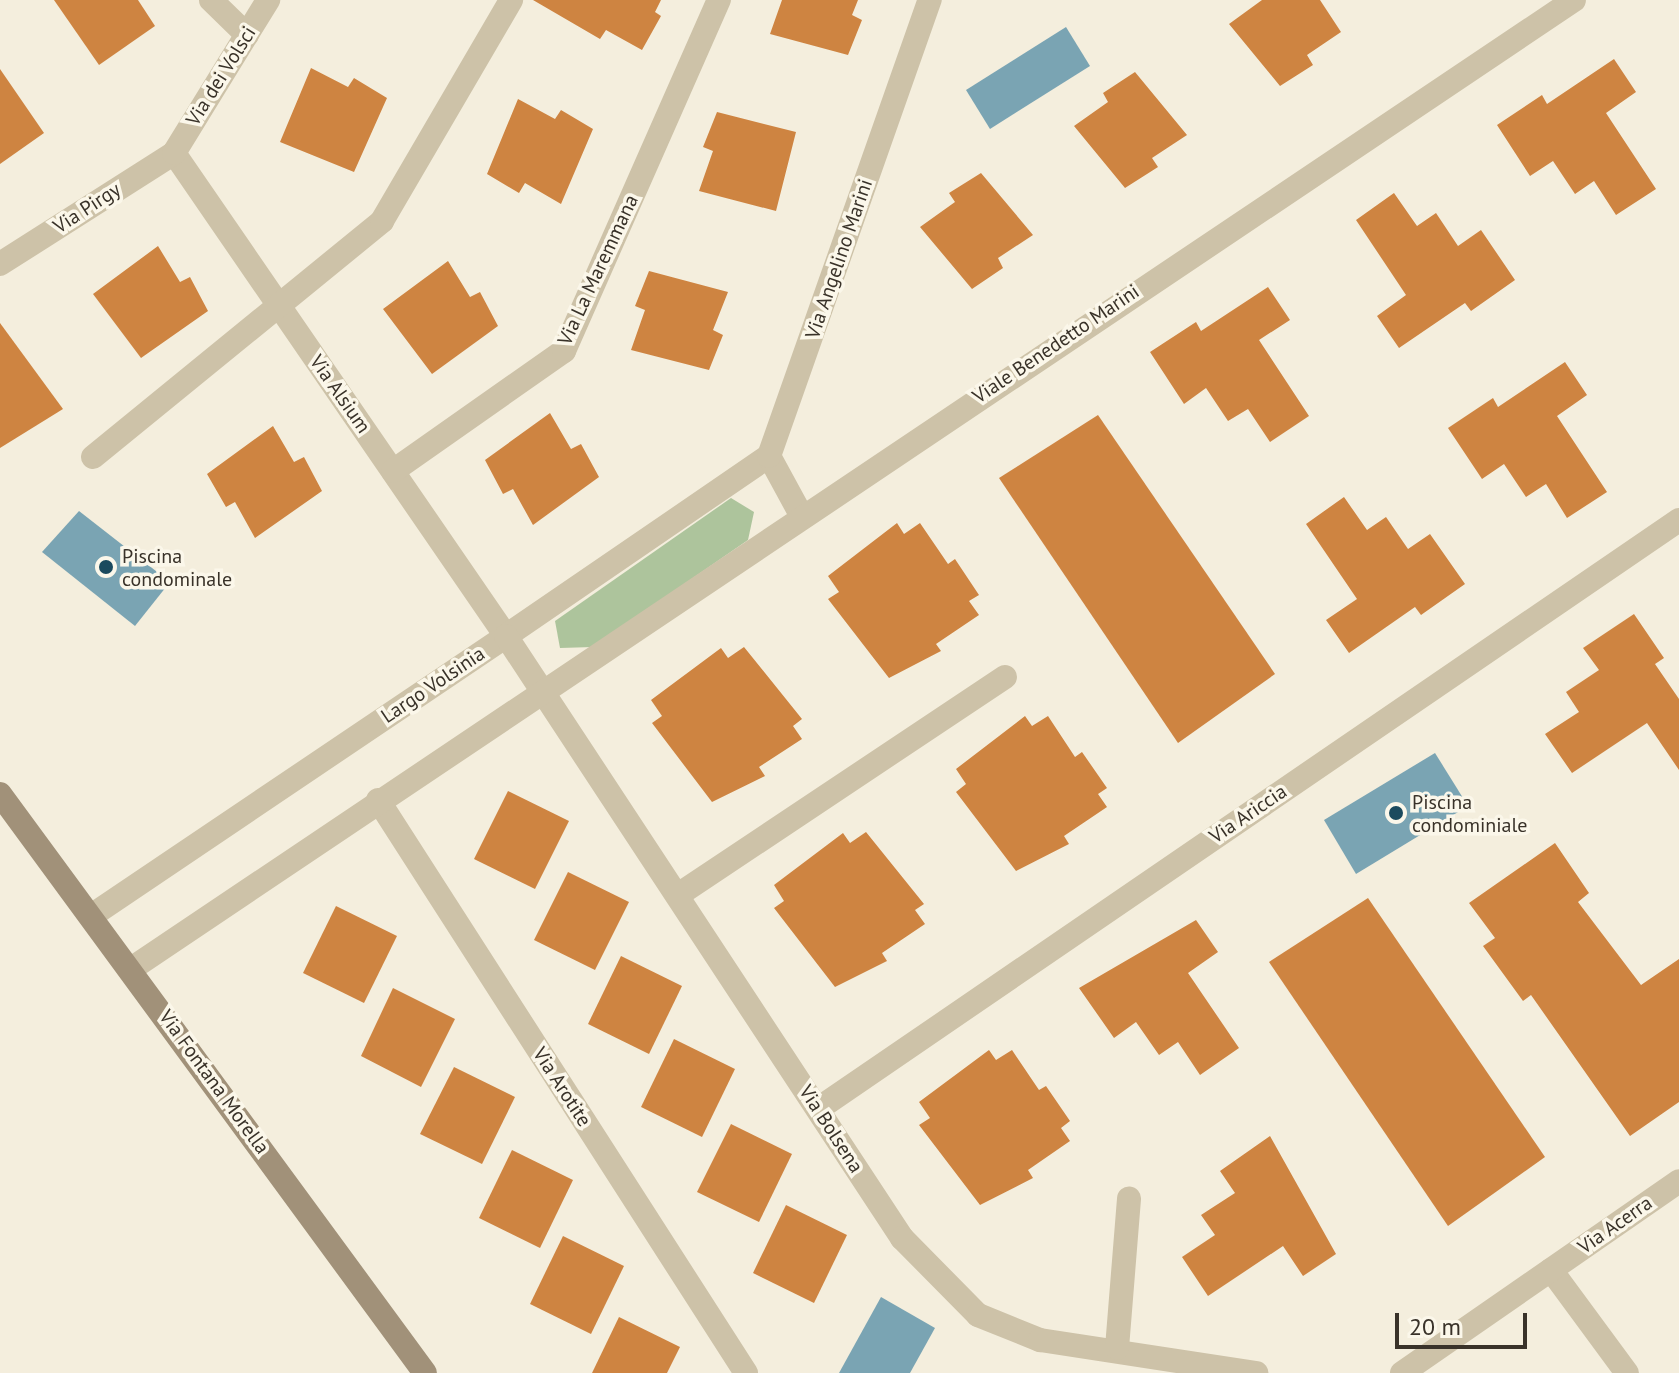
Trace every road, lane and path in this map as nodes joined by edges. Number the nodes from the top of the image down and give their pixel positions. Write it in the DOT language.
graph roads {
  1 [pos="211,0"];
  2 [pos="268,0"];
  3 [pos="511,0"];
  4 [pos="719,0"];
  5 [pos="930,0"];
  6 [pos="1574,0"];
  7 [pos="247,35"];
  8 [pos="174,153"];
  9 [pos="0,264"];
  10 [pos="277,303"];
  11 [pos="769,456"];
  12 [pos="93,457"];
  13 [pos="393,471"];
  14 [pos="800,513"];
  15 [pos="1679,520"];
  16 [pos="506,636"];
  17 [pos="1005,677"];
  18 [pos="541,692"];
  19 [pos="0,794"];
  20 [pos="378,800"];
  21 [pos="678,895"];
  22 [pos="94,914"];
  23 [pos="131,969"];
  24 [pos="818,1109"];
  25 [pos="1679,1181"];
  26 [pos="1129,1198"];
  27 [pos="1551,1270"];
  28 [pos="1117,1348"];
  29 [pos="425,1373"];
  30 [pos="746,1373"];
  31 [pos="1256,1373"];
  32 [pos="1402,1373"];
  33 [pos="1627,1373"];
  1 -- 7 [label="street"];
  2 -- 7 [label="street, Via dei Volsci"];
  3 -- 10 [label="street"];
  4 -- 13 [label="street, Via La Maremmana"];
  5 -- 11 [label="street, Via Angelino Marini"];
  6 -- 14 [label="street, Viale Benedetto Marini"];
  7 -- 8 [label="street, Via dei Volsci"];
  8 -- 9 [label="street, Via Pirgy"];
  8 -- 10 [label="street, Via Alsium"];
  10 -- 12 [label="street"];
  10 -- 13 [label="street, Via Alsium"];
  11 -- 14 [label="street"];
  11 -- 16 [label="street"];
  13 -- 16 [label="street, Via Alsium"];
  14 -- 18 [label="street, Viale Benedetto Marini"];
  15 -- 24 [label="street, Via Ariccia"];
  16 -- 18 [label="street, Largo Volsinia"];
  16 -- 22 [label="street, Largo Volsinia"];
  17 -- 21 [label="street"];
  18 -- 20 [label="street"];
  18 -- 21 [label="street, Via Bolsena"];
  19 -- 22 [label="street, Via Fontana Morella"];
  20 -- 23 [label="street"];
  20 -- 30 [label="street, Via Arotite"];
  21 -- 24 [label="street, Via Bolsena"];
  22 -- 23 [label="street, Via Fontana Morella"];
  23 -- 29 [label="street, Via Fontana Morella"];
  24 -- 28 [label="street, Via Bolsena"];
  25 -- 27 [label="street, Via Acerra"];
  26 -- 28 [label="street"];
  27 -- 32 [label="street, Via Acerra"];
  27 -- 33 [label="street"];
  28 -- 31 [label="street, Via Bolsena"];
}
